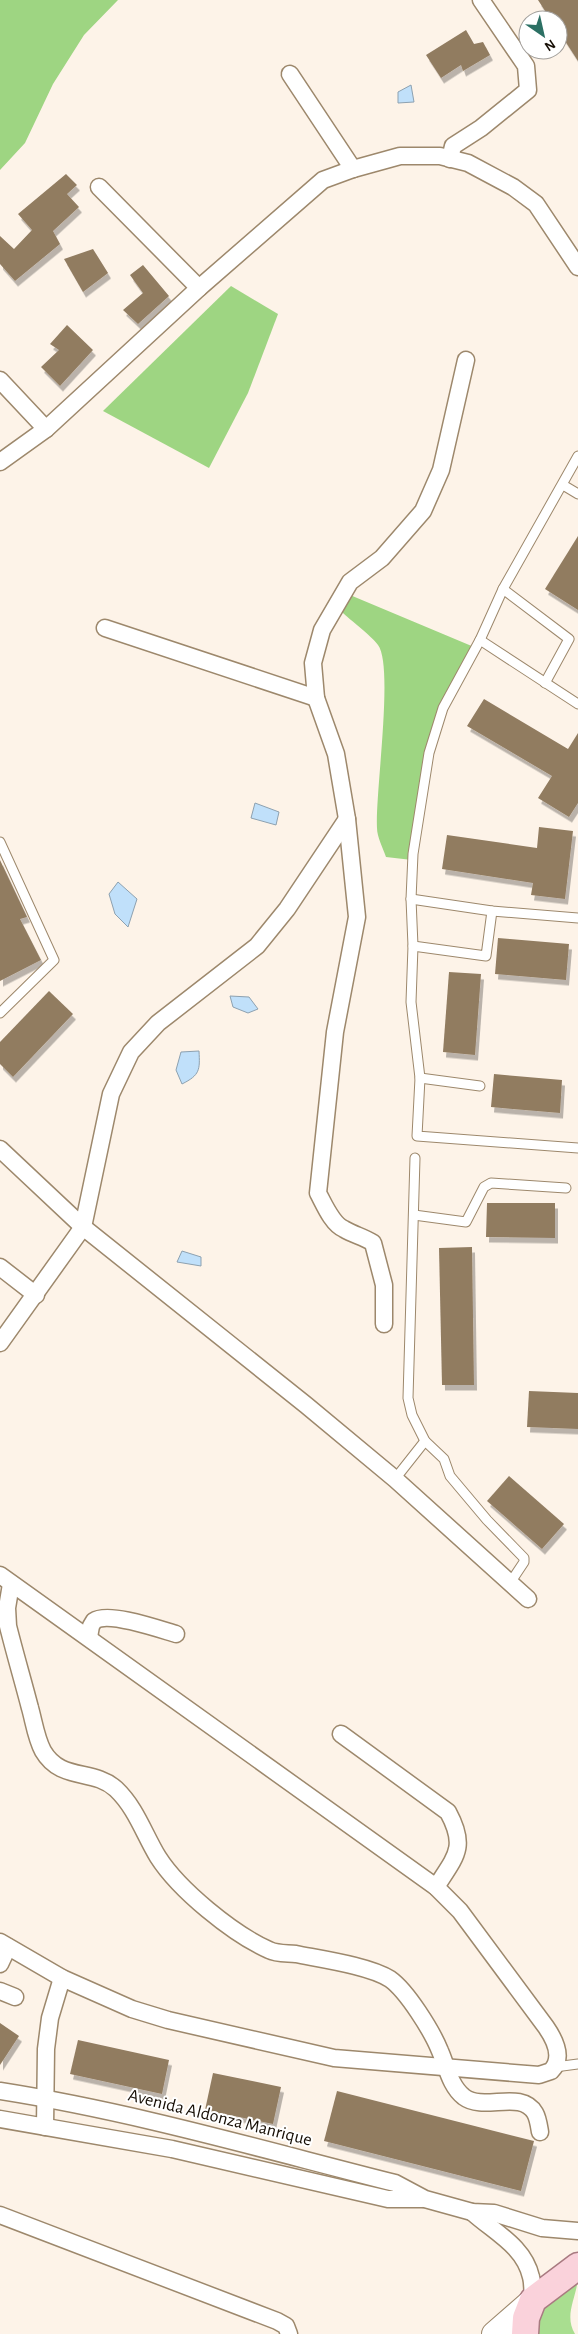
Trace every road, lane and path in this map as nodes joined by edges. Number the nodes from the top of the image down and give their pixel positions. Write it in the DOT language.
graph roads {
  1 [pos="481,0"];
  2 [pos="290,74"];
  3 [pos="450,159"];
  4 [pos="353,169"];
  5 [pos="99,187"];
  6 [pos="578,267"];
  7 [pos="199,288"];
  8 [pos="466,360"];
  9 [pos="0,380"];
  10 [pos="46,429"];
  11 [pos="578,456"];
  12 [pos="0,462"];
  13 [pos="563,485"];
  14 [pos="578,494"];
  15 [pos="503,590"];
  16 [pos="105,628"];
  17 [pos="480,640"];
  18 [pos="545,683"];
  19 [pos="316,698"];
  20 [pos="578,704"];
  21 [pos="347,819"];
  22 [pos="0,842"];
  23 [pos="411,899"];
  24 [pos="492,911"];
  25 [pos="578,918"];
  26 [pos="413,946"];
  27 [pos="0,1013"];
  28 [pos="420,1078"];
  29 [pos="480,1086"];
  30 [pos="578,1148"];
  31 [pos="0,1149"];
  32 [pos="415,1158"];
  33 [pos="566,1188"];
  34 [pos="414,1215"];
  35 [pos="83,1227"];
  36 [pos="0,1267"];
  37 [pos="36,1295"];
  38 [pos="384,1324"];
  39 [pos="0,1343"];
  40 [pos="425,1441"];
  41 [pos="395,1479"];
  42 [pos="5,1579"];
  43 [pos="510,1583"];
  44 [pos="528,1599"];
  45 [pos="176,1634"];
  46 [pos="89,1637"];
  47 [pos="341,1734"];
  48 [pos="436,1887"];
  49 [pos="4,1945"];
  50 [pos="0,1964"];
  51 [pos="62,1978"];
  52 [pos="0,1991"];
  53 [pos="16,1997"];
  54 [pos="578,2064"];
  55 [pos="447,2067"];
  56 [pos="555,2067"];
  57 [pos="0,2091"];
  58 [pos="44,2098"];
  59 [pos="0,2119"];
  60 [pos="45,2127"];
  61 [pos="540,2132"];
  62 [pos="425,2199"];
  63 [pos="472,2212"];
  64 [pos="0,2215"];
  65 [pos="578,2231"];
  66 [pos="578,2266"];
  67 [pos="533,2300"];
  68 [pos="289,2334"];
  69 [pos="494,2334"];
  70 [pos="525,2334"];
  1 -- 3 [label="street"];
  2 -- 4 [label="street"];
  3 -- 4 [label="street"];
  3 -- 6 [label="street"];
  4 -- 7 [label="street"];
  5 -- 7 [label="street"];
  7 -- 10 [label="street"];
  8 -- 19 [label="street"];
  9 -- 10 [label="street"];
  10 -- 12 [label="street"];
  11 -- 13 [label="lane"];
  13 -- 14 [label="lane"];
  13 -- 15 [label="lane"];
  15 -- 17 [label="lane"];
  15 -- 18 [label="lane"];
  16 -- 19 [label="street"];
  17 -- 18 [label="lane"];
  17 -- 23 [label="lane"];
  18 -- 20 [label="lane"];
  19 -- 21 [label="street"];
  21 -- 35 [label="street"];
  21 -- 38 [label="street"];
  22 -- 27 [label="lane"];
  23 -- 24 [label="lane"];
  23 -- 26 [label="lane"];
  24 -- 25 [label="lane"];
  24 -- 26 [label="lane"];
  26 -- 28 [label="lane"];
  28 -- 29 [label="lane"];
  28 -- 30 [label="lane"];
  31 -- 35 [label="street"];
  32 -- 34 [label="lane"];
  33 -- 34 [label="lane"];
  34 -- 40 [label="lane"];
  35 -- 37 [label="street"];
  35 -- 41 [label="street"];
  36 -- 37 [label="street"];
  37 -- 39 [label="street"];
  40 -- 41 [label="lane"];
  40 -- 43 [label="lane"];
  41 -- 43 [label="street"];
  42 -- 46 [label="street"];
  42 -- 55 [label="street"];
  43 -- 44 [label="street"];
  45 -- 46 [label="street"];
  46 -- 48 [label="street"];
  47 -- 48 [label="street"];
  48 -- 56 [label="street"];
  49 -- 50 [label="street"];
  49 -- 51 [label="street"];
  51 -- 55 [label="street"];
  51 -- 58 [label="street"];
  52 -- 53 [label="street"];
  54 -- 56 [label="lane"];
  55 -- 56 [label="street"];
  55 -- 61 [label="street"];
  57 -- 58 [label="street, Avenida Aldonza Manrique"];
  58 -- 60 [label="street"];
  58 -- 62 [label="street, Avenida Aldonza Manrique"];
  59 -- 60 [label="street, Avenida Aldonza Manrique"];
  60 -- 62 [label="street, Avenida Aldonza Manrique"];
  62 -- 63 [label="street, Avenida Aldonza Manrique"];
  63 -- 65 [label="street, Avenida Aldonza Manrique"];
  63 -- 67 [label="street, Avenida Aldonza Manrique"];
  64 -- 68 [label="street"];
  66 -- 67 [label="main road"];
  67 -- 69 [label="street"];
  67 -- 70 [label="main road"];
}
